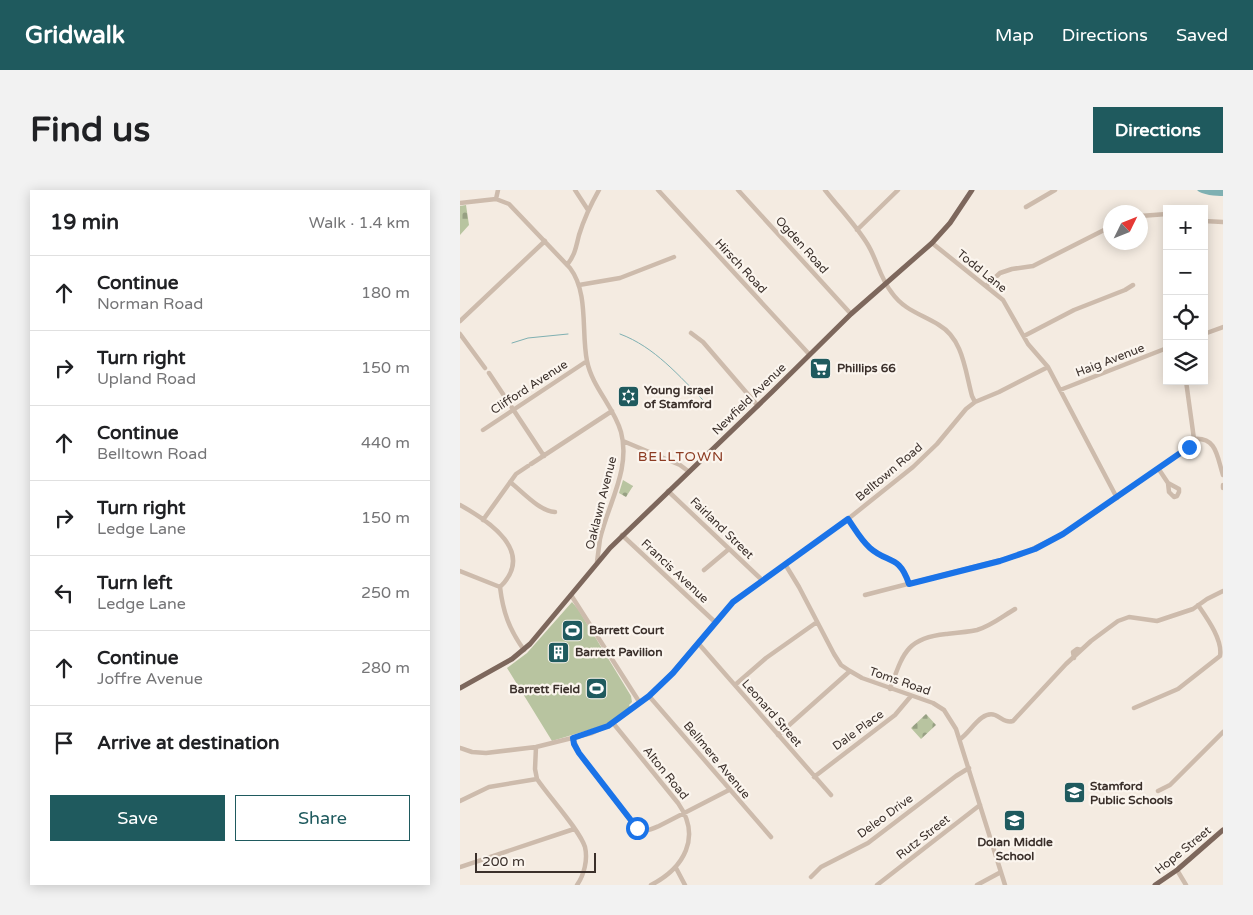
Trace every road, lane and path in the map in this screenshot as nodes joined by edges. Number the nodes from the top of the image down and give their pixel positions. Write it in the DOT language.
graph roads {
  1 [pos="498,190"];
  2 [pos="575,190"];
  3 [pos="600,190"];
  4 [pos="658,190"];
  5 [pos="738,190"];
  6 [pos="825,190"];
  7 [pos="898,190"];
  8 [pos="972,190"];
  9 [pos="1055,190"];
  10 [pos="1045,192"];
  11 [pos="496,199"];
  12 [pos="460,203"];
  13 [pos="1026,207"];
  14 [pos="588,210"];
  15 [pos="1163,214"];
  16 [pos="1148,215"];
  17 [pos="1208,221"];
  18 [pos="1223,222"];
  19 [pos="857,230"];
  20 [pos="1103,231"];
  21 [pos="545,241"];
  22 [pos="932,243"];
  23 [pos="674,257"];
  24 [pos="567,264"];
  25 [pos="885,284"];
  26 [pos="578,285"];
  27 [pos="1133,285"];
  28 [pos="986,286"];
  29 [pos="852,314"];
  30 [pos="460,321"];
  31 [pos="1223,327"];
  32 [pos="691,333"];
  33 [pos="1208,333"];
  34 [pos="460,334"];
  35 [pos="1024,336"];
  36 [pos="1163,350"];
  37 [pos="809,354"];
  38 [pos="587,362"];
  39 [pos="1048,367"];
  40 [pos="485,368"];
  41 [pos="488,373"];
  42 [pos="1187,385"];
  43 [pos="1060,390"];
  44 [pos="976,402"];
  45 [pos="758,406"];
  46 [pos="514,409"];
  47 [pos="612,411"];
  48 [pos="483,430"];
  49 [pos="1194,439"];
  50 [pos="623,441"];
  51 [pos="544,456"];
  52 [pos="1158,468"];
  53 [pos="688,471"];
  54 [pos="1223,475"];
  55 [pos="510,482"];
  56 [pos="1168,483"];
  57 [pos="668,491"];
  58 [pos="1116,498"];
  59 [pos="460,505"];
  60 [pos="555,512"];
  61 [pos="848,519"];
  62 [pos="483,520"];
  63 [pos="622,535"];
  64 [pos="729,549"];
  65 [pos="597,562"];
  66 [pos="785,564"];
  67 [pos="460,570"];
  68 [pos="704,570"];
  69 [pos="762,580"];
  70 [pos="909,584"];
  71 [pos="500,587"];
  72 [pos="1223,591"];
  73 [pos="571,595"];
  74 [pos="865,595"];
  75 [pos="1198,605"];
  76 [pos="1015,609"];
  77 [pos="715,622"];
  78 [pos="817,622"];
  79 [pos="698,643"];
  80 [pos="524,650"];
  81 [pos="850,672"];
  82 [pos="735,685"];
  83 [pos="460,688"];
  84 [pos="890,688"];
  85 [pos="649,696"];
  86 [pos="911,696"];
  87 [pos="640,704"];
  88 [pos="1134,708"];
  89 [pos="613,724"];
  90 [pos="1223,732"];
  91 [pos="778,735"];
  92 [pos="573,738"];
  93 [pos="960,739"];
  94 [pos="536,747"];
  95 [pos="460,748"];
  96 [pos="969,768"];
  97 [pos="814,777"];
  98 [pos="537,779"];
  99 [pos="729,790"];
  100 [pos="1158,791"];
  101 [pos="831,796"];
  102 [pos="460,801"];
  103 [pos="980,805"];
  104 [pos="684,813"];
  105 [pos="574,829"];
  106 [pos="1223,830"];
  107 [pos="771,838"];
  108 [pos="460,867"];
  109 [pos="676,868"];
  110 [pos="1177,870"];
  111 [pos="1001,872"];
  112 [pos="812,877"];
  113 [pos="577,885"];
  114 [pos="651,885"];
  115 [pos="684,885"];
  116 [pos="877,885"];
  117 [pos="977,885"];
  118 [pos="1004,885"];
  119 [pos="1155,885"];
  120 [pos="1186,885"];
  1 -- 11 [label="street"];
  2 -- 14 [label="street"];
  3 -- 14 [label="street"];
  4 -- 37 [label="street, Hirsch Road"];
  5 -- 29 [label="street, Ogden Road"];
  6 -- 19 [label="street"];
  7 -- 19 [label="street"];
  8 -- 22 [label="main road, Newfield Avenue"];
  9 -- 10 [label="street"];
  10 -- 13 [label="street"];
  11 -- 12 [label="street"];
  11 -- 21 [label="street, Oaklawn Avenue"];
  14 -- 24 [label="street"];
  15 -- 16 [label="street"];
  17 -- 18 [label="street"];
  19 -- 25 [label="street"];
  20 -- 28 [label="street"];
  21 -- 24 [label="street, Oaklawn Avenue"];
  21 -- 30 [label="street"];
  22 -- 25 [label="main road, Newfield Avenue"];
  22 -- 28 [label="street, Todd Lane"];
  23 -- 26 [label="street"];
  24 -- 26 [label="street, Oaklawn Avenue"];
  25 -- 29 [label="main road, Newfield Avenue"];
  25 -- 44 [label="street"];
  26 -- 38 [label="street, Oaklawn Avenue"];
  27 -- 35 [label="street"];
  28 -- 35 [label="street, Todd Lane"];
  29 -- 37 [label="main road, Newfield Avenue"];
  31 -- 33 [label="street"];
  32 -- 45 [label="street"];
  34 -- 40 [label="street"];
  35 -- 39 [label="street, Todd Lane"];
  36 -- 43 [label="street, Haig Avenue"];
  37 -- 45 [label="main road, Newfield Avenue"];
  38 -- 46 [label="street, Clifford Avenue"];
  38 -- 47 [label="street, Oaklawn Avenue"];
  39 -- 43 [label="street, Todd Lane"];
  39 -- 44 [label="street, Belltown Road"];
  41 -- 46 [label="street"];
  42 -- 49 [label="street"];
  43 -- 58 [label="street, Todd Lane"];
  44 -- 61 [label="street, Belltown Road"];
  45 -- 53 [label="main road, Newfield Avenue"];
  46 -- 48 [label="street, Clifford Avenue"];
  46 -- 51 [label="street"];
  47 -- 50 [label="street, Oaklawn Avenue"];
  47 -- 51 [label="street"];
  49 -- 52 [label="street"];
  49 -- 54 [label="street"];
  50 -- 53 [label="street"];
  50 -- 65 [label="street, Oaklawn Avenue"];
  51 -- 55 [label="street"];
  52 -- 56 [label="street"];
  52 -- 58 [label="street"];
  53 -- 57 [label="main road, Newfield Avenue"];
  55 -- 60 [label="street"];
  55 -- 62 [label="street"];
  57 -- 63 [label="main road, Newfield Avenue"];
  57 -- 64 [label="street, Fairland Street"];
  58 -- 70 [label="street"];
  59 -- 62 [label="street"];
  61 -- 66 [label="street, Belltown Road"];
  61 -- 70 [label="street"];
  62 -- 71 [label="street"];
  63 -- 65 [label="main road, Newfield Avenue"];
  63 -- 77 [label="street, Francis Avenue"];
  64 -- 68 [label="street"];
  64 -- 69 [label="street, Fairland Street"];
  65 -- 73 [label="main road, Newfield Avenue"];
  66 -- 69 [label="street, Belltown Road"];
  66 -- 78 [label="street, Toms Road"];
  67 -- 71 [label="street"];
  69 -- 77 [label="street, Belltown Road"];
  70 -- 74 [label="street"];
  71 -- 80 [label="street"];
  72 -- 75 [label="street"];
  73 -- 80 [label="main road, Newfield Avenue"];
  73 -- 87 [label="street"];
  75 -- 88 [label="street"];
  75 -- 93 [label="street"];
  76 -- 84 [label="street"];
  77 -- 79 [label="street, Belltown Road"];
  78 -- 81 [label="street, Toms Road"];
  78 -- 82 [label="street"];
  79 -- 82 [label="street, Leonard Street"];
  79 -- 85 [label="street, Belltown Road"];
  80 -- 83 [label="main road, Newfield Avenue"];
  81 -- 84 [label="street, Toms Road"];
  81 -- 91 [label="street"];
  82 -- 91 [label="street, Leonard Street"];
  84 -- 86 [label="street, Toms Road"];
  85 -- 87 [label="street, Belltown Road"];
  85 -- 99 [label="street, Bellmere Avenue"];
  86 -- 93 [label="street, Toms Road"];
  86 -- 97 [label="street, Dale Place"];
  87 -- 89 [label="street, Belltown Road"];
  89 -- 92 [label="street, Belltown Road"];
  89 -- 104 [label="street, Alton Road"];
  90 -- 100 [label="street"];
  91 -- 97 [label="street, Leonard Street"];
  92 -- 94 [label="street, Belltown Road"];
  92 -- 104 [label="street"];
  93 -- 96 [label="street, Toms Road"];
  94 -- 95 [label="street, Belltown Road"];
  94 -- 98 [label="street"];
  96 -- 103 [label="street, Toms Road"];
  96 -- 112 [label="street, Deleo Drive"];
  97 -- 101 [label="street, Leonard Street"];
  98 -- 102 [label="street"];
  98 -- 105 [label="street"];
  99 -- 104 [label="street"];
  99 -- 107 [label="street, Bellmere Avenue"];
  103 -- 111 [label="street, Toms Road"];
  103 -- 116 [label="street, Rutz Street"];
  104 -- 109 [label="street, Alton Road"];
  105 -- 108 [label="street"];
  105 -- 113 [label="street"];
  106 -- 110 [label="main road, Hope Street"];
  109 -- 114 [label="street, Alton Road"];
  109 -- 115 [label="street"];
  110 -- 119 [label="main road, Hope Street"];
  110 -- 120 [label="street"];
  111 -- 117 [label="street"];
  111 -- 118 [label="street, Toms Road"];
}
